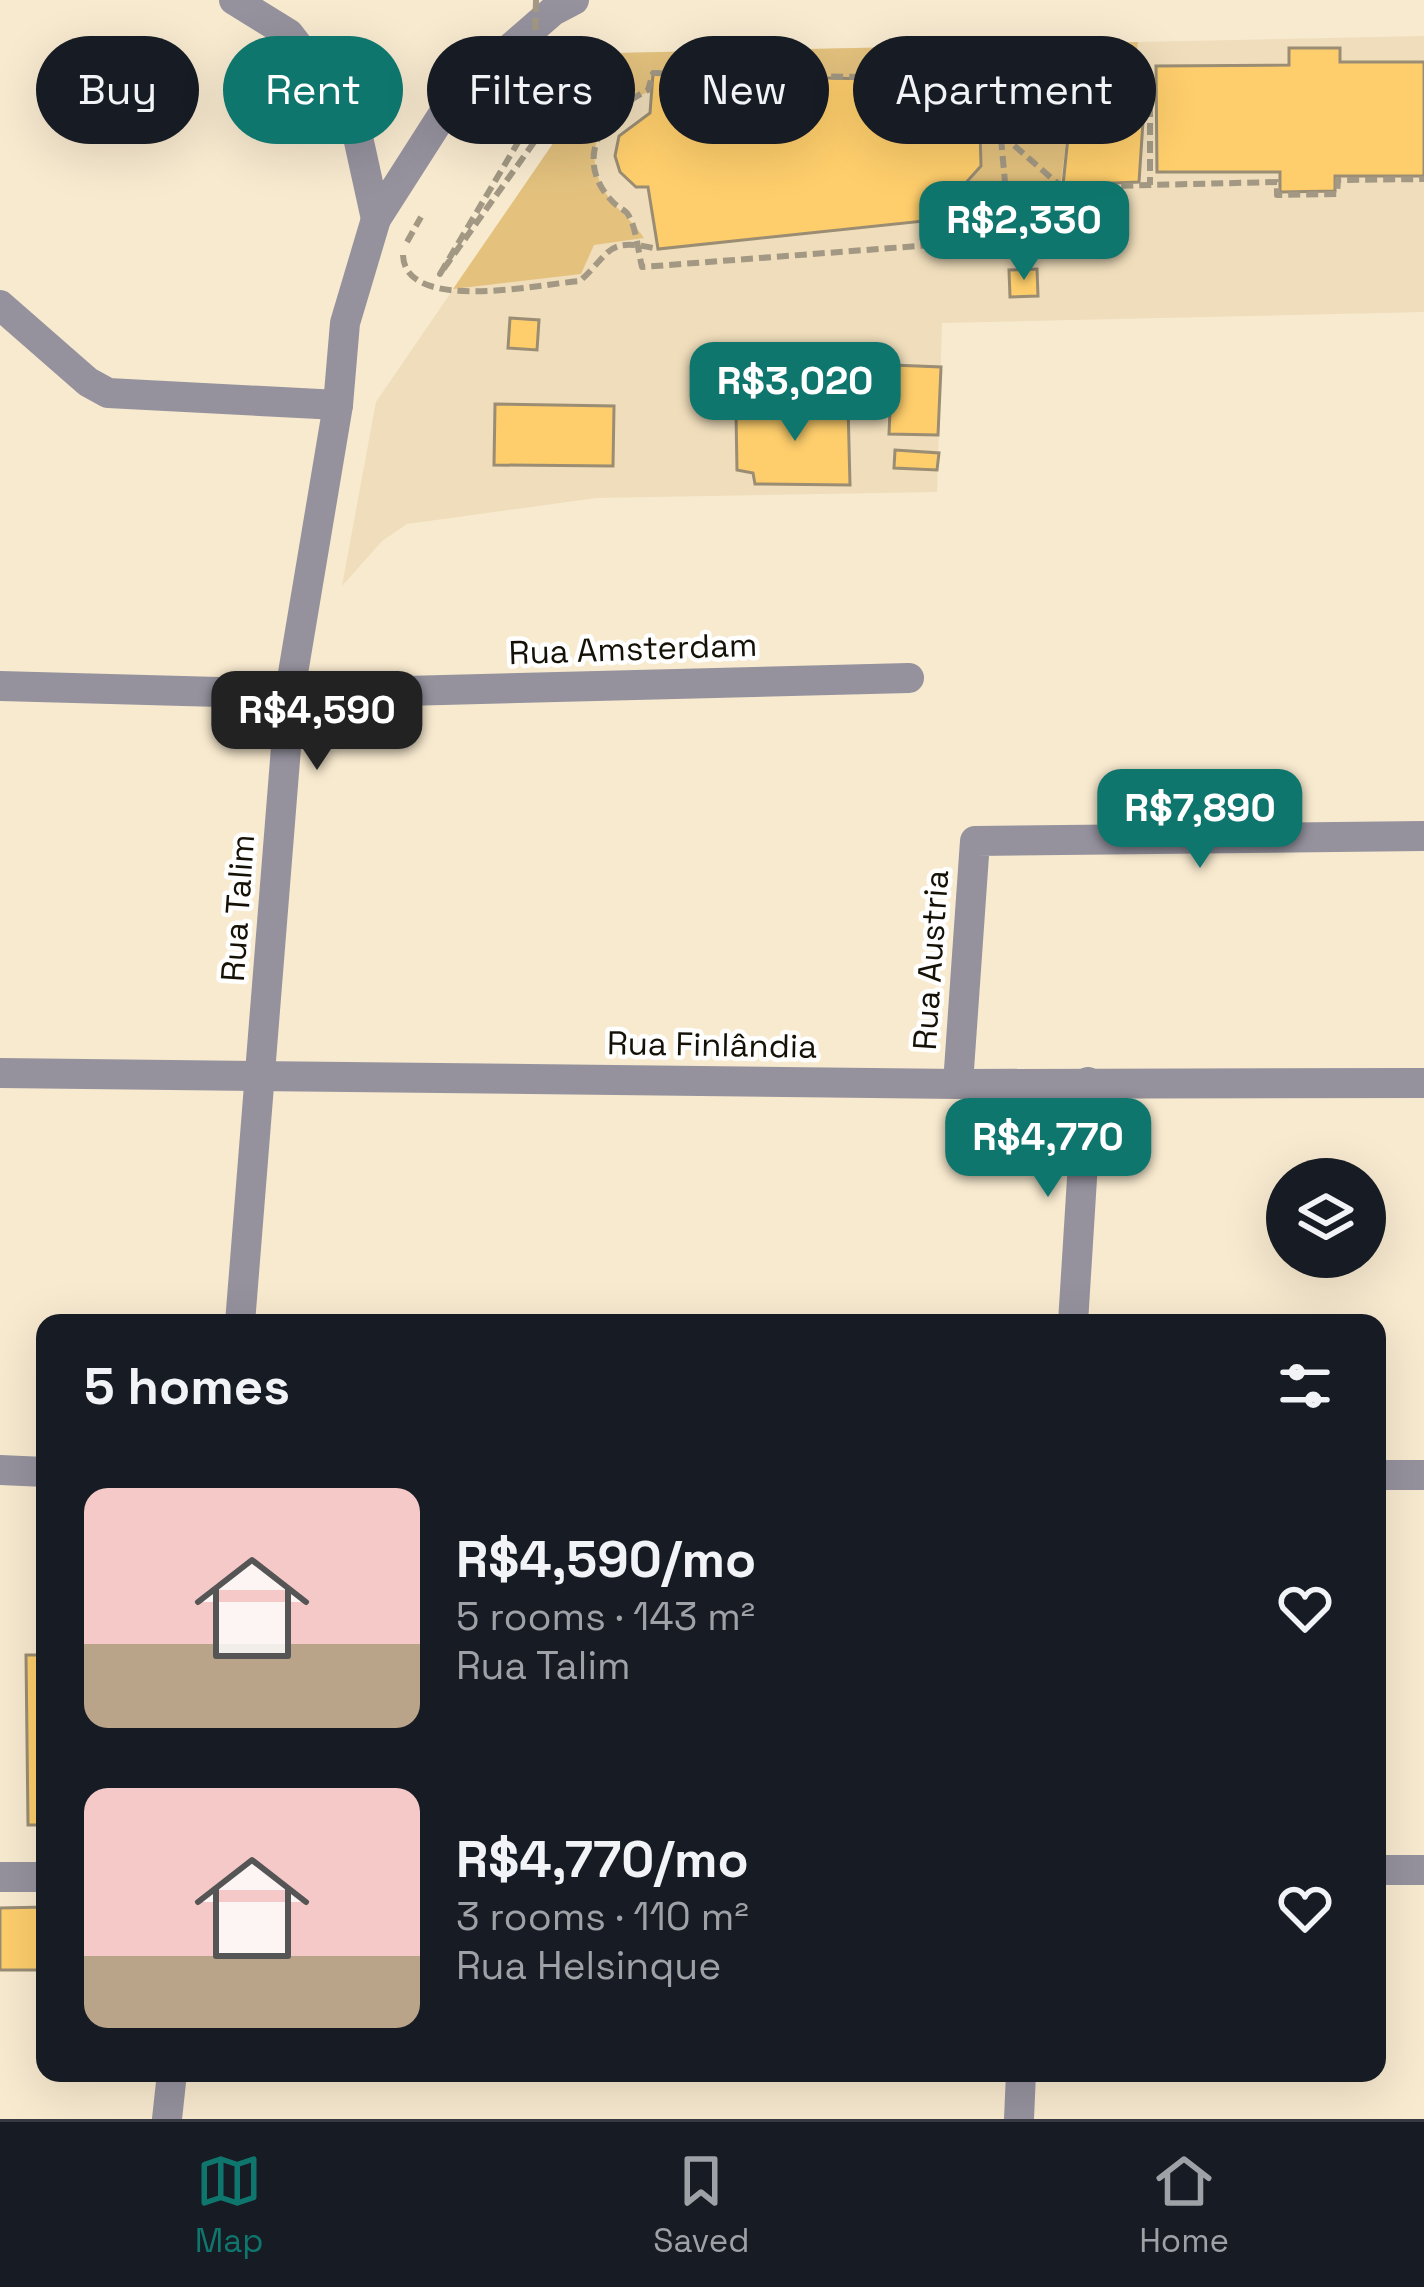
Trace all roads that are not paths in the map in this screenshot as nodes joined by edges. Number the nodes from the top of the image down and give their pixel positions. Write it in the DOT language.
graph roads {
  1 [pos="234,0"];
  2 [pos="554,4"];
  3 [pos="376,219"];
  4 [pos="0,305"];
  5 [pos="338,405"];
  6 [pos="909,678"];
  7 [pos="0,686"];
  8 [pos="290,694"];
  9 [pos="1424,836"];
  10 [pos="0,1073"];
  11 [pos="262,1075"];
  12 [pos="1088,1082"];
  13 [pos="1424,1083"];
  14 [pos="958,1084"];
  15 [pos="241,1314"];
  16 [pos="1074,1314"];
  17 [pos="0,1470"];
  18 [pos="36,1472"];
  19 [pos="1386,1475"];
  20 [pos="1424,1475"];
  21 [pos="1386,1870"];
  22 [pos="1424,1870"];
  23 [pos="0,1877"];
  24 [pos="36,1877"];
  25 [pos="171,2082"];
  26 [pos="1020,2082"];
  27 [pos="167,2119"];
  28 [pos="1018,2119"];
  1 -- 3 [label="street, Rua Talim"];
  2 -- 3 [label="street, Rua Talim"];
  3 -- 5 [label="street, Rua Talim"];
  4 -- 5 [label="street"];
  5 -- 8 [label="street, Rua Talim"];
  6 -- 8 [label="street, Rua Amsterdam"];
  7 -- 8 [label="street, Rua Amsterdam"];
  8 -- 11 [label="street, Rua Talim"];
  9 -- 14 [label="street, Rua Austria"];
  10 -- 11 [label="street, Rua Finlândia"];
  11 -- 14 [label="street, Rua Finlândia"];
  11 -- 15 [label="street, Rua Talim"];
  12 -- 13 [label="street, Rua Finlândia"];
  12 -- 14 [label="street, Rua Finlândia"];
  12 -- 16 [label="street"];
  17 -- 18 [label="street"];
  19 -- 20 [label="street"];
  21 -- 22 [label="street"];
  23 -- 24 [label="street"];
  25 -- 27 [label="street"];
  26 -- 28 [label="street"];
}
